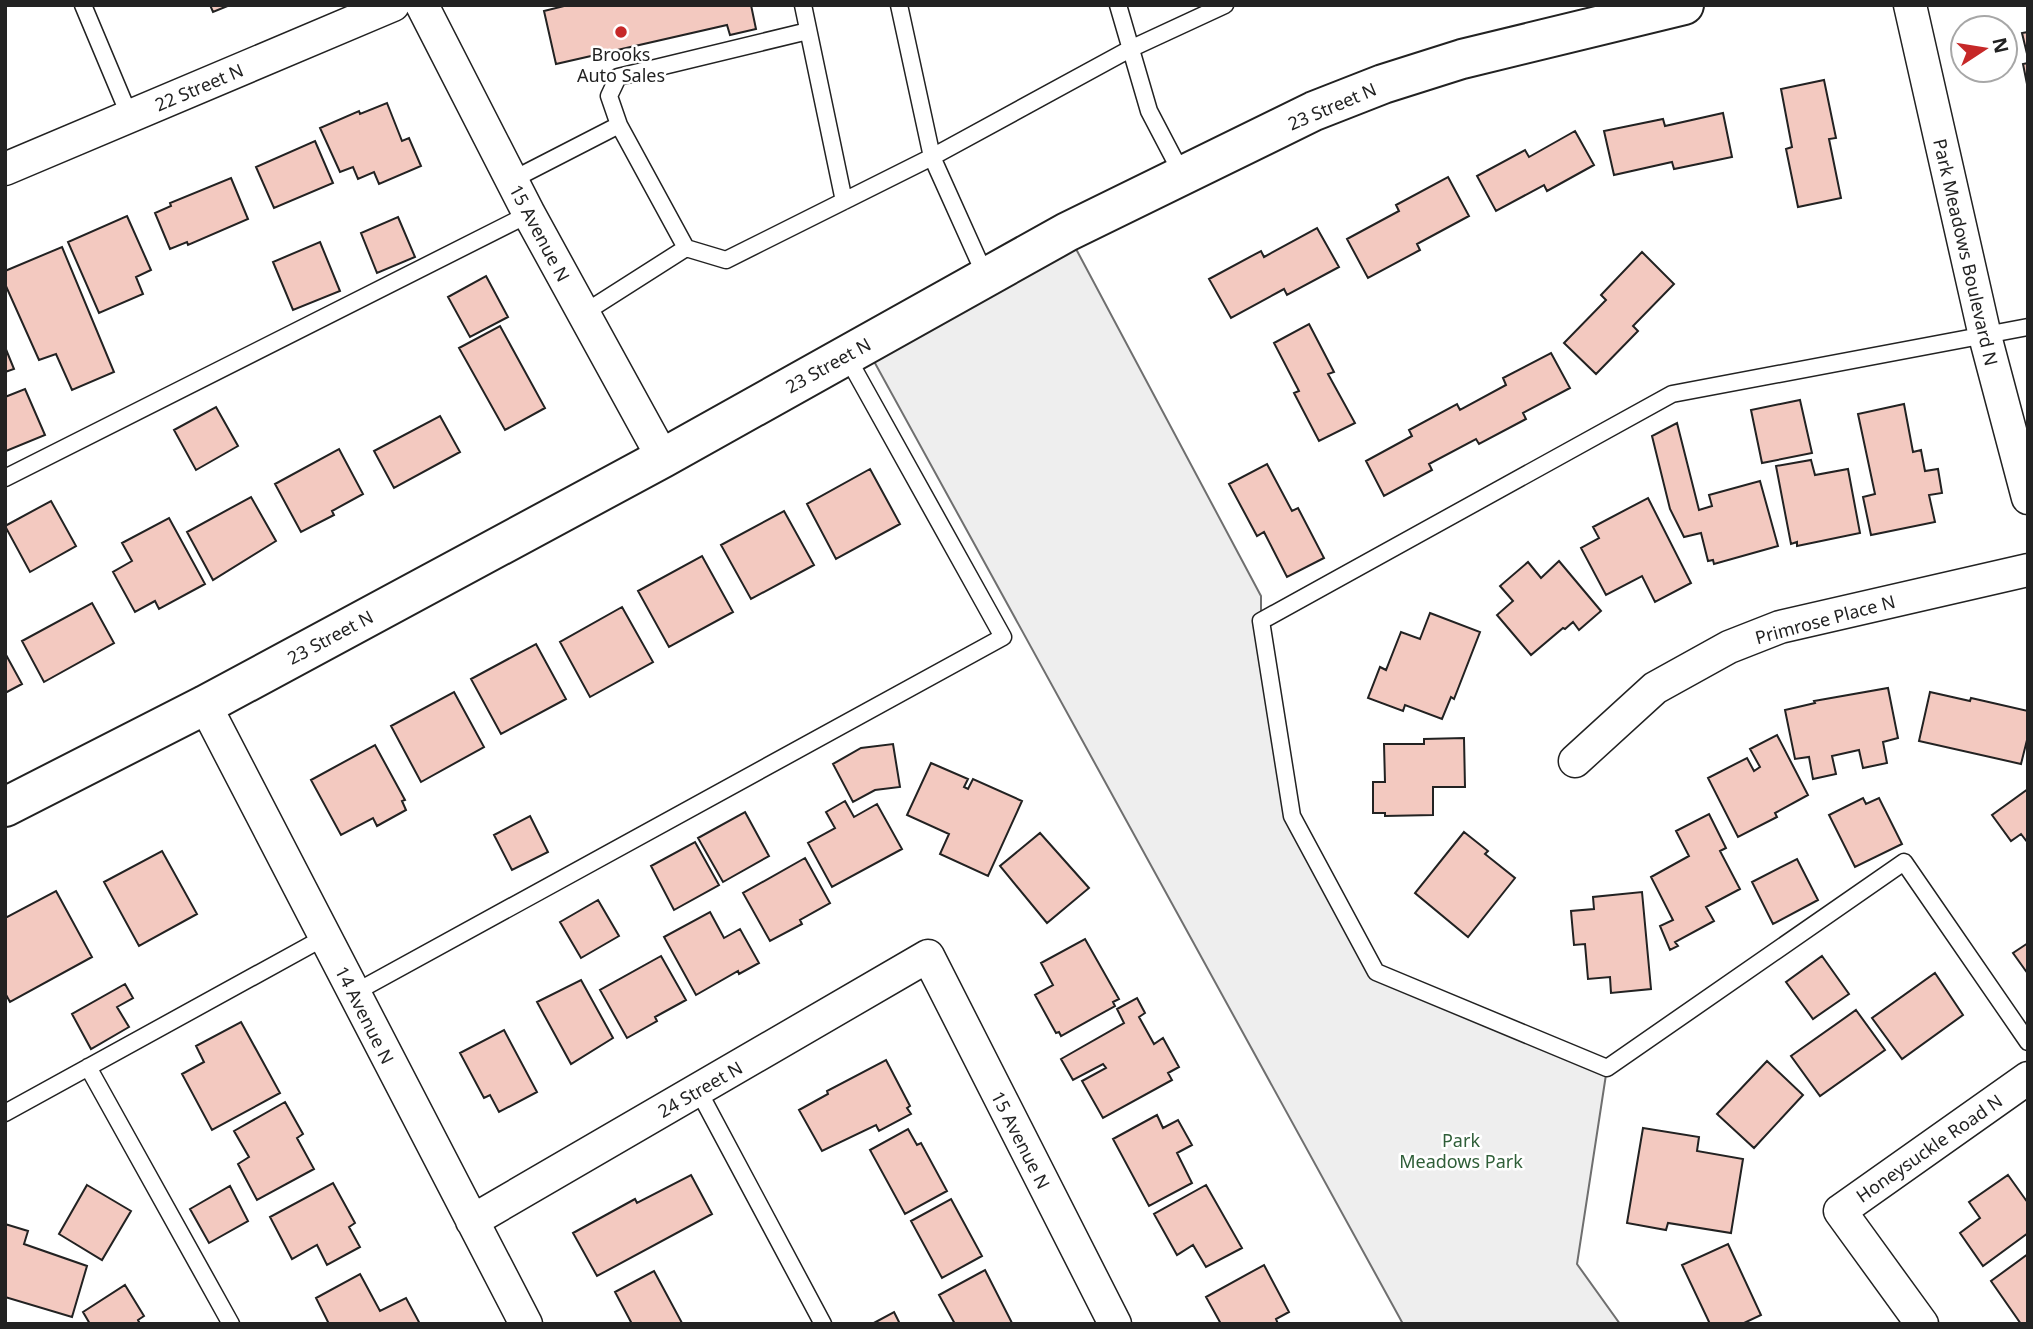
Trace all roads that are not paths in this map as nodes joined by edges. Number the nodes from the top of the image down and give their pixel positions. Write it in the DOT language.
graph roads {
  1 [pos="83,5"];
  2 [pos="393,5"];
  3 [pos="422,5"];
  4 [pos="803,5"];
  5 [pos="899,5"];
  6 [pos="1118,5"];
  7 [pos="1684,5"];
  8 [pos="1910,5"];
  9 [pos="1220,6"];
  10 [pos="1602,15"];
  11 [pos="808,31"];
  12 [pos="1130,49"];
  13 [pos="130,117"];
  14 [pos="619,125"];
  15 [pos="932,157"];
  16 [pos="5,169"];
  17 [pos="1182,176"];
  18 [pos="512,180"];
  19 [pos="844,201"];
  20 [pos="529,214"];
  21 [pos="686,248"];
  22 [pos="986,277"];
  23 [pos="584,313"];
  24 [pos="2028,327"];
  25 [pos="1984,337"];
  26 [pos="846,355"];
  27 [pos="663,458"];
  28 [pos="5,478"];
  29 [pos="2028,498"];
  30 [pos="2028,570"];
  31 [pos="205,705"];
  32 [pos="1575,761"];
  33 [pos="5,807"];
  34 [pos="325,937"];
  35 [pos="928,956"];
  36 [pos="354,993"];
  37 [pos="2028,1042"];
  38 [pos="88,1068"];
  39 [pos="2028,1078"];
  40 [pos="698,1090"];
  41 [pos="5,1113"];
  42 [pos="472,1222"];
  43 [pos="231,1324"];
  44 [pos="526,1324"];
  45 [pos="823,1324"];
  46 [pos="1115,1324"];
  47 [pos="1922,1324"];
  1 -- 13 [label="lane"];
  2 -- 13 [label="street, 22 Street N"];
  3 -- 18 [label="street, 15 Avenue N"];
  4 -- 11 [label="lane"];
  5 -- 15 [label="lane"];
  6 -- 12 [label="lane"];
  7 -- 10 [label="street, 23 Street N"];
  8 -- 25 [label="street, Park Meadows Boulevard N"];
  9 -- 12 [label="lane"];
  10 -- 17 [label="street, 23 Street N"];
  11 -- 14 [label="lane"];
  11 -- 19 [label="lane"];
  12 -- 15 [label="lane"];
  12 -- 17 [label="lane"];
  13 -- 16 [label="street, 22 Street N"];
  14 -- 18 [label="lane"];
  14 -- 21 [label="lane"];
  15 -- 19 [label="lane"];
  15 -- 22 [label="lane"];
  17 -- 22 [label="street, 23 Street N"];
  18 -- 20 [label="street, 15 Avenue N"];
  19 -- 21 [label="lane"];
  20 -- 23 [label="street, 15 Avenue N"];
  20 -- 28 [label="lane"];
  21 -- 23 [label="lane"];
  22 -- 26 [label="street, 23 Street N"];
  23 -- 27 [label="street, 15 Avenue N"];
  24 -- 25 [label="lane"];
  25 -- 29 [label="street, Park Meadows Boulevard N"];
  25 -- 37 [label="lane"];
  26 -- 27 [label="street, 23 Street N"];
  26 -- 36 [label="lane"];
  27 -- 31 [label="street, 23 Street N"];
  30 -- 32 [label="street, Primrose Place N"];
  31 -- 33 [label="street, 23 Street N"];
  31 -- 34 [label="street, 14 Avenue N"];
  34 -- 36 [label="street, 14 Avenue N"];
  34 -- 38 [label="lane"];
  35 -- 40 [label="street, 24 Street N"];
  35 -- 46 [label="street, 15 Avenue N"];
  36 -- 42 [label="street, 14 Avenue N"];
  38 -- 41 [label="lane"];
  38 -- 43 [label="lane"];
  39 -- 47 [label="street, Honeysuckle Road N"];
  40 -- 42 [label="street, 24 Street N"];
  40 -- 45 [label="lane"];
  42 -- 44 [label="street, 14 Avenue N"];
}
